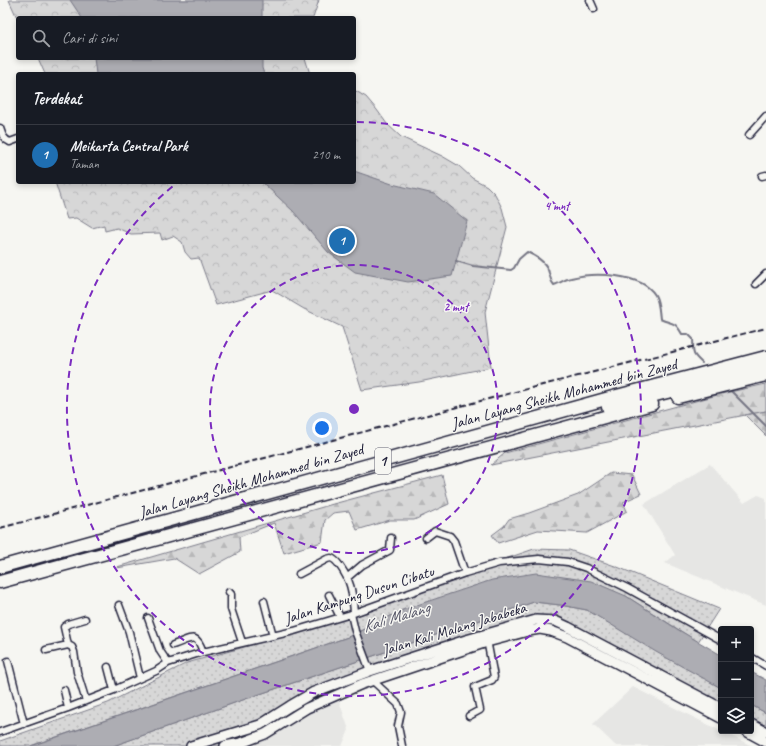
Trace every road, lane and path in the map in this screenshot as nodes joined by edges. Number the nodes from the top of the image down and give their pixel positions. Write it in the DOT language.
graph roads {
  1 [pos="590,0"];
  2 [pos="594,9"];
  3 [pos="766,116"];
  4 [pos="0,128"];
  5 [pos="749,135"];
  6 [pos="16,140"];
  7 [pos="766,274"];
  8 [pos="756,284"];
  9 [pos="766,356"];
  10 [pos="766,366"];
  11 [pos="766,375"];
  12 [pos="391,538"];
  13 [pos="426,538"];
  14 [pos="0,564"];
  15 [pos="0,567"];
  16 [pos="465,573"];
  17 [pos="299,574"];
  18 [pos="0,575"];
  19 [pos="348,577"];
  20 [pos="0,582"];
  21 [pos="229,592"];
  22 [pos="329,595"];
  23 [pos="264,601"];
  24 [pos="119,604"];
  25 [pos="352,613"];
  26 [pos="340,617"];
  27 [pos="148,618"];
  28 [pos="85,620"];
  29 [pos="273,636"];
  30 [pos="486,638"];
  31 [pos="718,638"];
  32 [pos="242,642"];
  33 [pos="68,645"];
  34 [pos="174,645"];
  35 [pos="46,650"];
  36 [pos="203,652"];
  37 [pos="414,656"];
  38 [pos="754,659"];
  39 [pos="8,661"];
  40 [pos="168,664"];
  41 [pos="417,666"];
  42 [pos="766,666"];
  43 [pos="108,667"];
  44 [pos="370,671"];
  45 [pos="140,678"];
  46 [pos="373,681"];
  47 [pos="64,690"];
  48 [pos="114,690"];
  49 [pos="86,701"];
  50 [pos="718,706"];
  51 [pos="68,708"];
  52 [pos="469,716"];
  53 [pos="718,716"];
  54 [pos="24,724"];
  55 [pos="754,726"];
  56 [pos="0,732"];
  57 [pos="238,732"];
  58 [pos="766,732"];
  59 [pos="751,734"];
  60 [pos="241,742"];
  61 [pos="766,742"];
  62 [pos="191,746"];
  63 [pos="225,746"];
  64 [pos="402,746"];
  1 -- 2 [label="street"];
  3 -- 5 [label="street"];
  4 -- 6 [label="street"];
  7 -- 8 [label="street"];
  9 -- 14 [label="highway, 1"];
  9 -- 15 [label="highway, Jalan Layang Sheikh Mohammed bin Zayed / 1"];
  10 -- 18 [label="highway, Jalan Layang Sheikh Mohammed bin Zayed / 1"];
  11 -- 20 [label="highway, 1"];
  12 -- 19 [label="street"];
  13 -- 16 [label="street"];
  16 -- 25 [label="street, Jalan Kampung Dusun Cibatu"];
  16 -- 31 [label="street, Jalan Kampung Dusun Cibatu"];
  17 -- 19 [label="street"];
  19 -- 25 [label="street"];
  21 -- 32 [label="street"];
  22 -- 26 [label="street"];
  23 -- 29 [label="street"];
  24 -- 45 [label="street"];
  25 -- 26 [label="street, Jalan Kampung Dusun Cibatu"];
  25 -- 44 [label="street"];
  26 -- 29 [label="street, Jalan Kampung Dusun Cibatu"];
  27 -- 40 [label="street"];
  28 -- 33 [label="street"];
  29 -- 32 [label="street, Jalan Kampung Dusun Cibatu"];
  30 -- 37 [label="main road, Jalan Kali Malang Jababeka"];
  30 -- 41 [label="main road, Jalan Kali Malang Jababeka"];
  30 -- 50 [label="main road, Jalan Kali Malang Jababeka"];
  30 -- 52 [label="street"];
  30 -- 53 [label="main road, Jalan Kali Malang Jababeka"];
  32 -- 36 [label="street, Jalan Kampung Dusun Cibatu"];
  33 -- 35 [label="street"];
  33 -- 49 [label="street"];
  34 -- 36 [label="street"];
  36 -- 40 [label="street, Jalan Kampung Dusun Cibatu"];
  37 -- 41 [label="main road"];
  37 -- 44 [label="main road, Jalan Kali Malang Jababeka"];
  38 -- 42 [label="street"];
  39 -- 54 [label="street"];
  40 -- 45 [label="street, Jalan Kampung Dusun Cibatu"];
  41 -- 46 [label="main road, Jalan Kali Malang Jababeka"];
  43 -- 48 [label="street"];
  44 -- 57 [label="main road, Jalan Kali Malang Jababeka"];
  45 -- 48 [label="street, Jalan Kampung Dusun Cibatu"];
  46 -- 60 [label="main road, Jalan Kali Malang Jababeka"];
  46 -- 64 [label="street"];
  47 -- 51 [label="street"];
  48 -- 49 [label="street, Jalan Kampung Dusun Cibatu"];
  49 -- 51 [label="street, Jalan Kampung Dusun Cibatu"];
  51 -- 54 [label="street, Jalan Kampung Dusun Cibatu"];
  54 -- 56 [label="street, Jalan Kampung Dusun Cibatu"];
  55 -- 58 [label="main road"];
  57 -- 60 [label="main road"];
  57 -- 62 [label="main road, Jalan Kali Malang Jababeka"];
  59 -- 61 [label="main road"];
  60 -- 63 [label="main road, Jalan Kali Malang Jababeka"];
}
